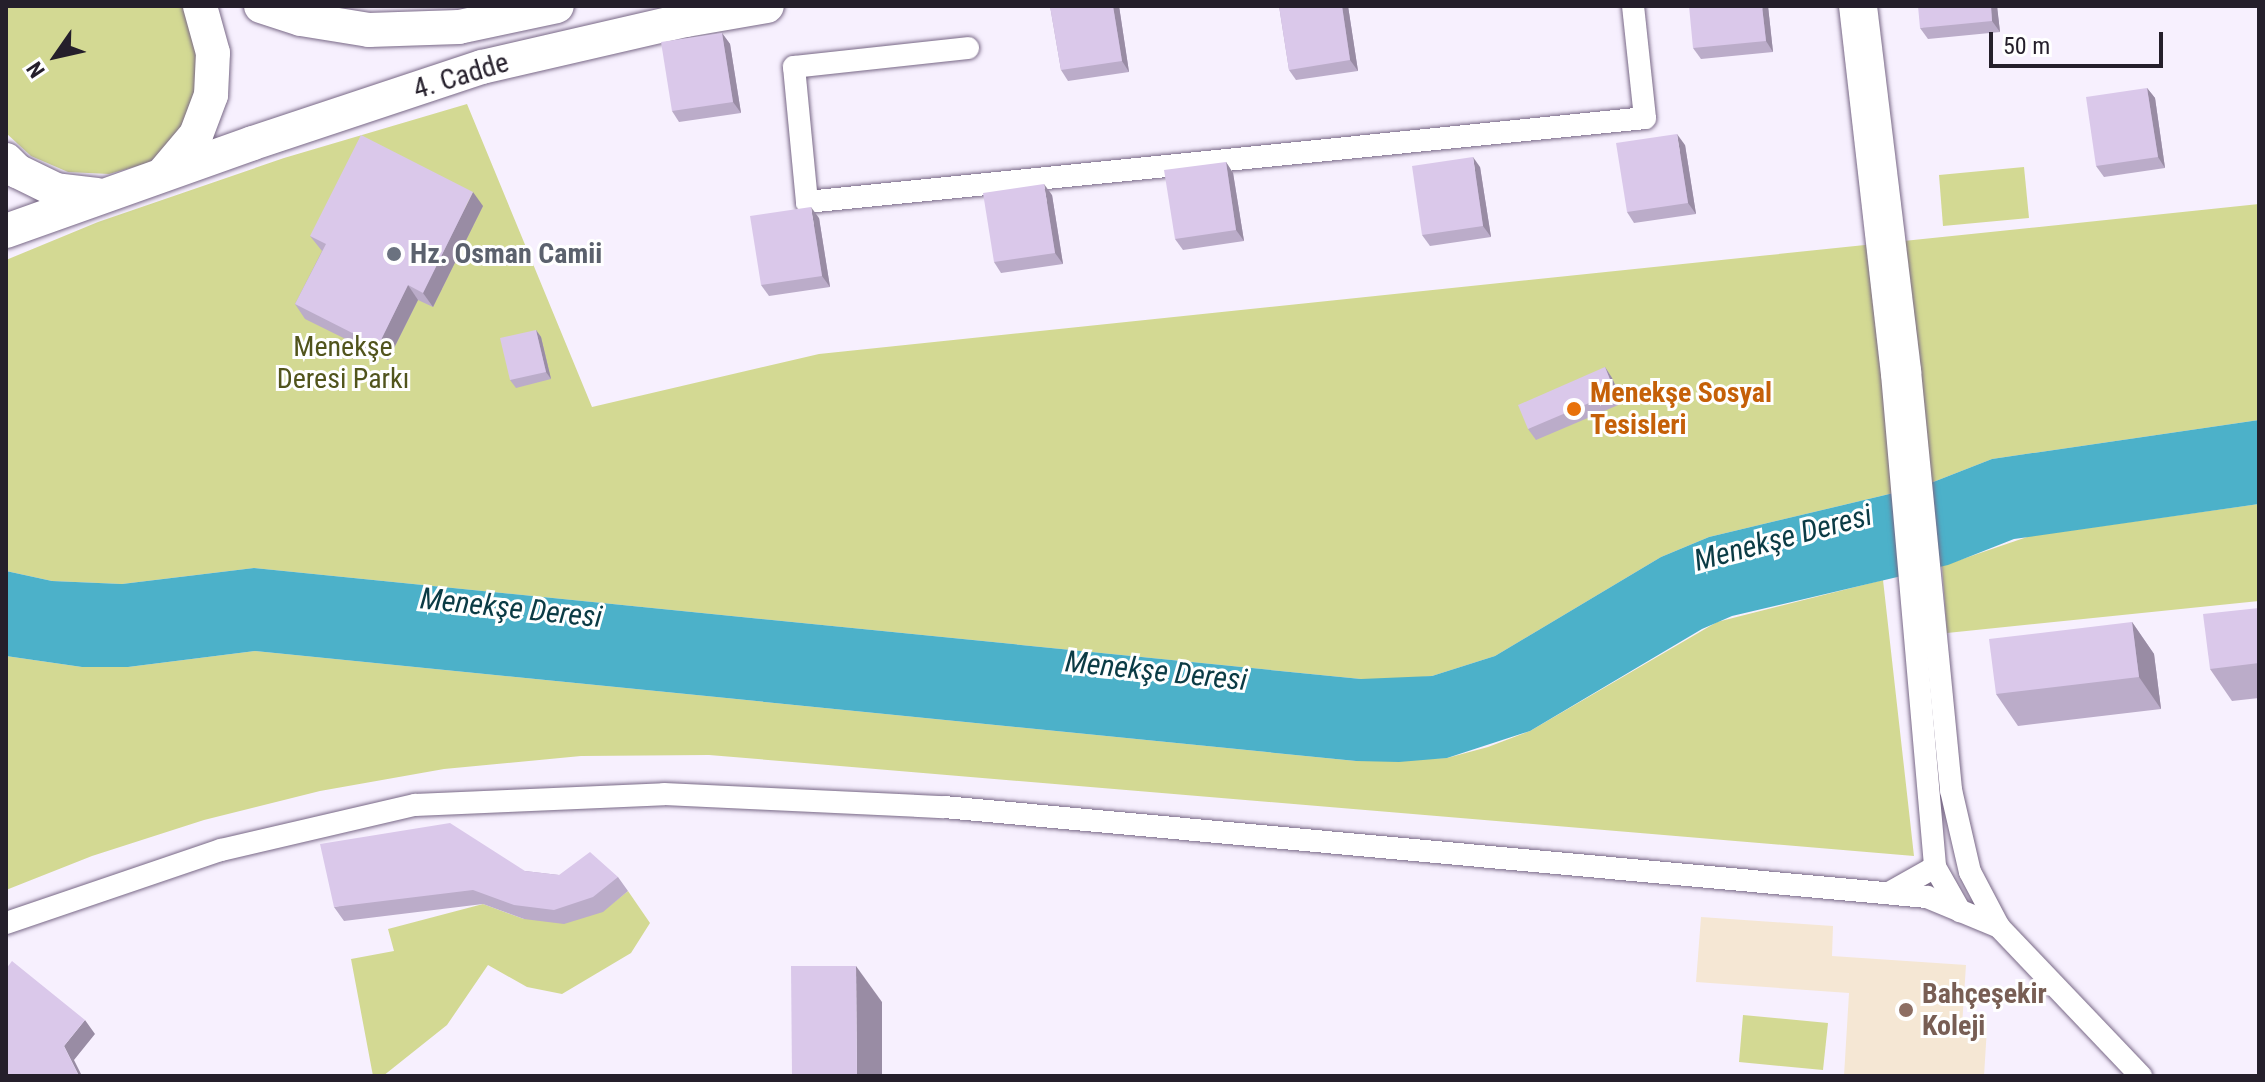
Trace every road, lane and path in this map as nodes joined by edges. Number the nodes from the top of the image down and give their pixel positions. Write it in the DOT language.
graph roads {
  1 [pos="200,6"];
  2 [pos="261,6"];
  3 [pos="557,6"];
  4 [pos="767,6"];
  5 [pos="1633,6"];
  6 [pos="1850,6"];
  7 [pos="1866,6"];
  8 [pos="968,48"];
  9 [pos="6,160"];
  10 [pos="163,174"];
  11 [pos="100,196"];
  12 [pos="6,231"];
  13 [pos="1908,443"];
  14 [pos="1922,595"];
  15 [pos="1935,867"];
  16 [pos="1889,893"];
  17 [pos="1960,911"];
  18 [pos="6,923"];
  19 [pos="1999,927"];
  20 [pos="2141,1076"];
  1 -- 10 [label="main road"];
  2 -- 3 [label="main road, 4. Cadde"];
  4 -- 10 [label="main road, 4. Cadde"];
  5 -- 8 [label="street"];
  6 -- 13 [label="street"];
  7 -- 13 [label="street"];
  9 -- 11 [label="main road"];
  10 -- 11 [label="main road, 4. Cadde"];
  11 -- 12 [label="main road"];
  13 -- 14 [label="street"];
  14 -- 15 [label="street"];
  14 -- 19 [label="street"];
  15 -- 16 [label="street"];
  15 -- 17 [label="street"];
  16 -- 17 [label="street"];
  16 -- 18 [label="street"];
  17 -- 19 [label="street"];
  19 -- 20 [label="street"];
}
